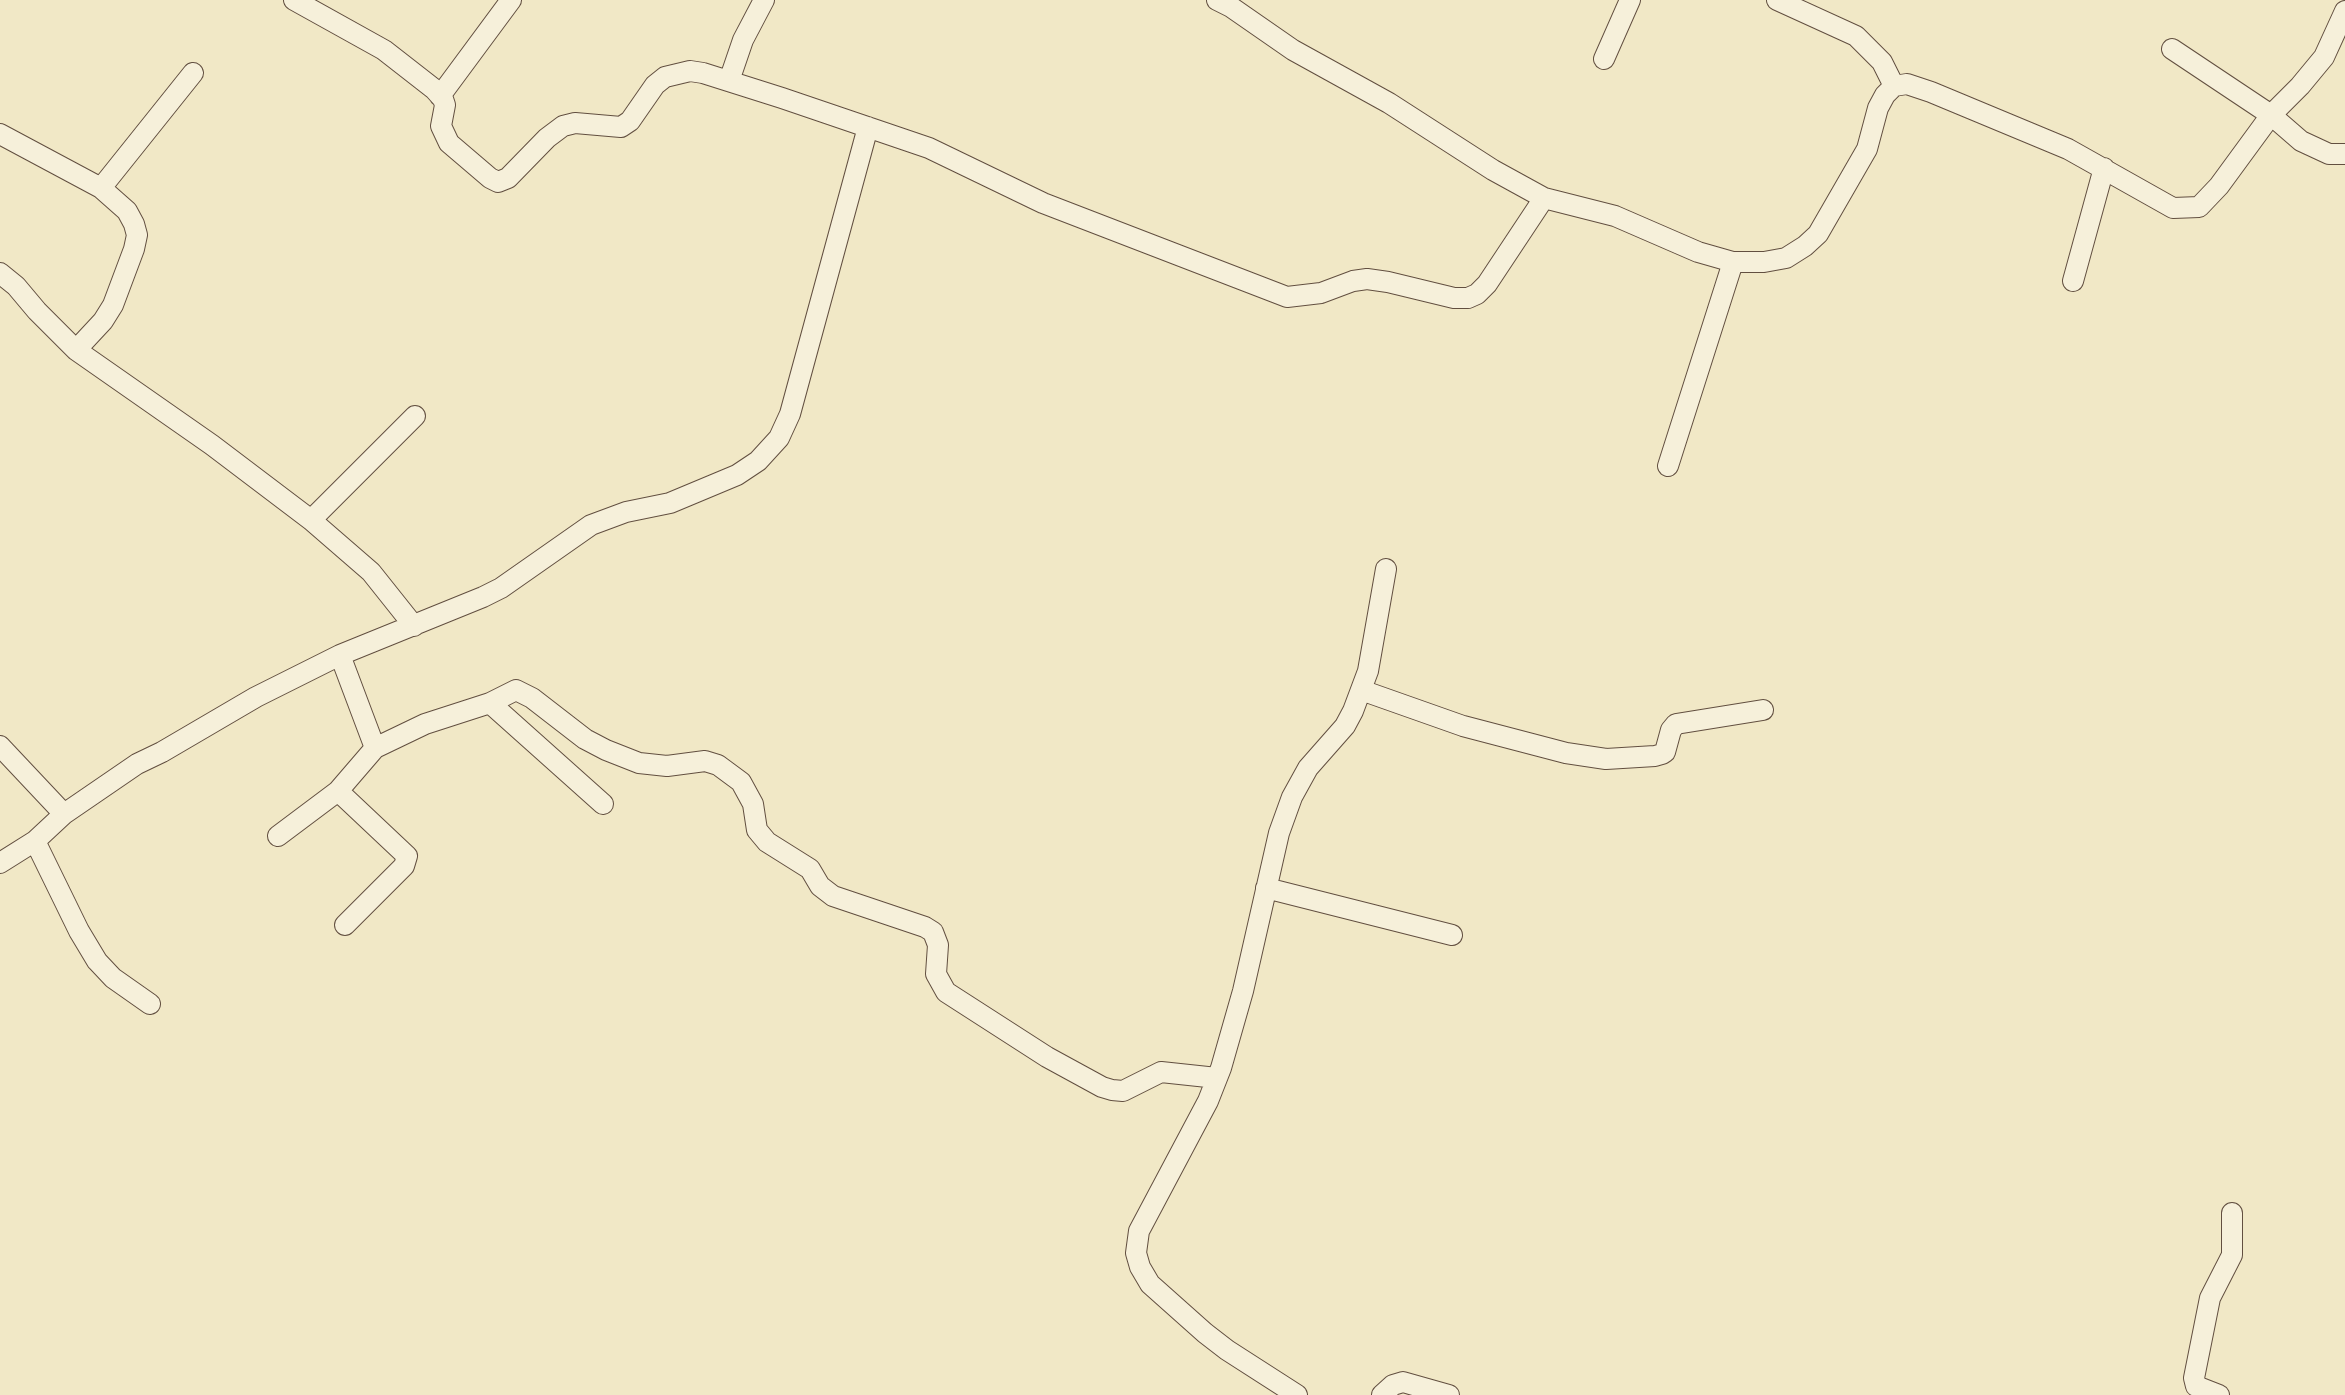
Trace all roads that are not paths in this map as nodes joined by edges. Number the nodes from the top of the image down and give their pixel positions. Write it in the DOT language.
graph roads {
  1 [pos="294,0"];
  2 [pos="511,0"];
  3 [pos="764,0"];
  4 [pos="1217,0"];
  5 [pos="1630,0"];
  6 [pos="1778,0"];
  7 [pos="2345,11"];
  8 [pos="2172,49"];
  9 [pos="1604,59"];
  10 [pos="194,73"];
  11 [pos="729,81"];
  12 [pos="1894,86"];
  13 [pos="440,96"];
  14 [pos="2271,115"];
  15 [pos="868,127"];
  16 [pos="0,134"];
  17 [pos="2345,154"];
  18 [pos="2104,168"];
  19 [pos="101,188"];
  20 [pos="1544,198"];
  21 [pos="1732,262"];
  22 [pos="0,273"];
  23 [pos="2073,281"];
  24 [pos="76,350"];
  25 [pos="415,416"];
  26 [pos="1668,466"];
  27 [pos="311,520"];
  28 [pos="1386,569"];
  29 [pos="414,626"];
  30 [pos="343,661"];
  31 [pos="1361,690"];
  32 [pos="490,703"];
  33 [pos="1763,710"];
  34 [pos="374,743"];
  35 [pos="0,746"];
  36 [pos="338,791"];
  37 [pos="603,804"];
  38 [pos="64,814"];
  39 [pos="278,836"];
  40 [pos="38,847"];
  41 [pos="0,863"];
  42 [pos="1266,888"];
  43 [pos="345,925"];
  44 [pos="1452,935"];
  45 [pos="150,1004"];
  46 [pos="1217,1078"];
  47 [pos="2232,1213"];
  48 [pos="1297,1395"];
  49 [pos="1382,1395"];
  50 [pos="1449,1395"];
  51 [pos="2219,1395"];
  1 -- 13 [label="street"];
  2 -- 13 [label="street"];
  3 -- 11 [label="street"];
  4 -- 20 [label="street"];
  5 -- 9 [label="street"];
  6 -- 12 [label="street"];
  7 -- 14 [label="street"];
  8 -- 14 [label="street"];
  10 -- 19 [label="street"];
  11 -- 13 [label="street"];
  11 -- 15 [label="street"];
  12 -- 18 [label="street"];
  12 -- 21 [label="street"];
  14 -- 17 [label="street"];
  14 -- 18 [label="street"];
  15 -- 20 [label="street"];
  15 -- 29 [label="street"];
  16 -- 19 [label="street"];
  18 -- 23 [label="street"];
  19 -- 24 [label="street"];
  20 -- 21 [label="street"];
  21 -- 26 [label="street"];
  22 -- 24 [label="street"];
  24 -- 27 [label="street"];
  25 -- 27 [label="street"];
  27 -- 29 [label="street"];
  28 -- 31 [label="street"];
  29 -- 30 [label="street"];
  30 -- 34 [label="street"];
  30 -- 38 [label="street"];
  31 -- 33 [label="street"];
  31 -- 42 [label="street"];
  32 -- 34 [label="street"];
  32 -- 37 [label="street"];
  32 -- 46 [label="street"];
  34 -- 36 [label="street"];
  35 -- 38 [label="street"];
  36 -- 39 [label="street"];
  36 -- 43 [label="street"];
  38 -- 40 [label="street"];
  40 -- 41 [label="street"];
  40 -- 45 [label="street"];
  42 -- 44 [label="street"];
  42 -- 46 [label="street"];
  46 -- 48 [label="street"];
  47 -- 51 [label="street"];
  49 -- 50 [label="street"];
}
